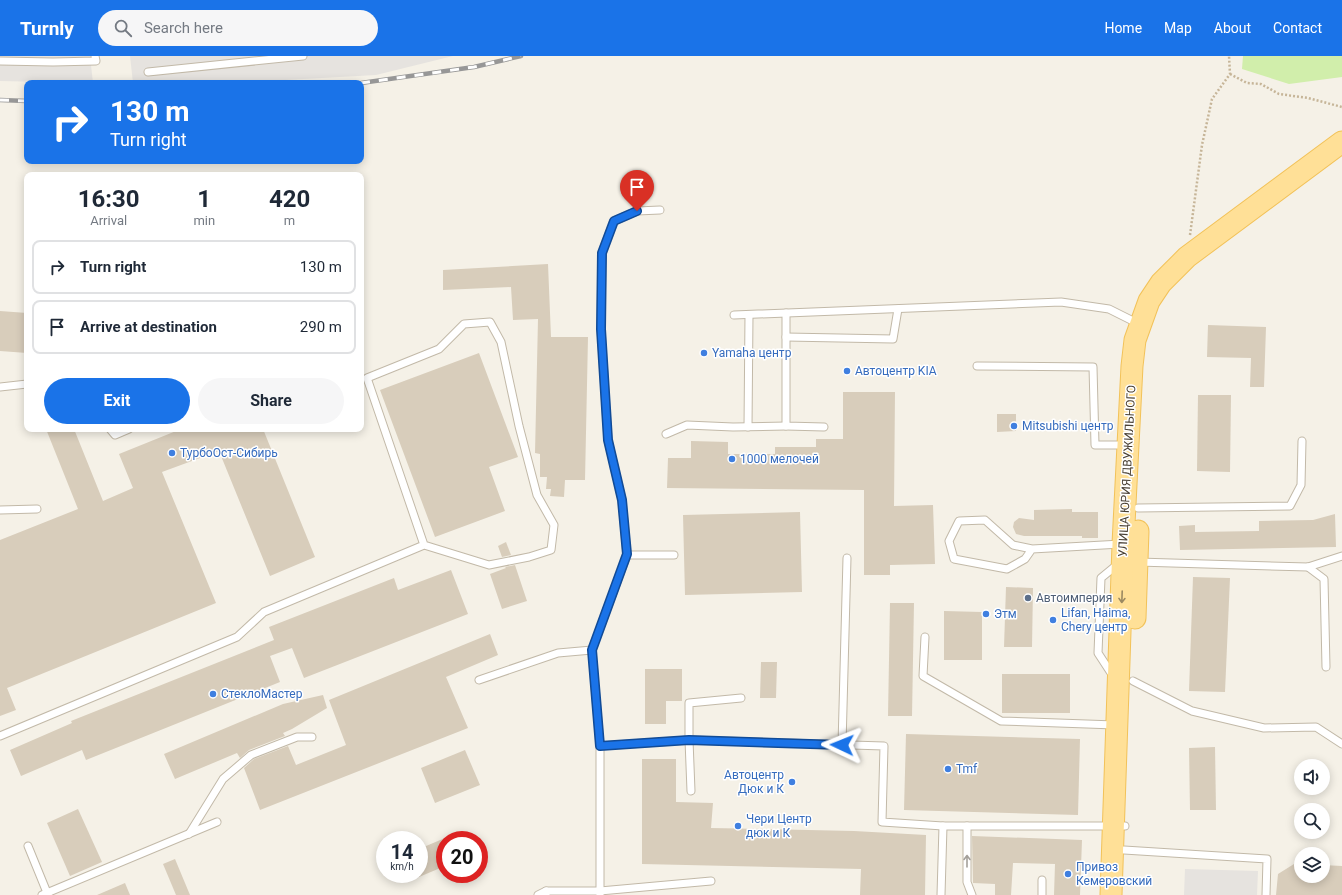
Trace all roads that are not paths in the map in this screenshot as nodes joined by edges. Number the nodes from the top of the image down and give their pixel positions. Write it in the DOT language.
graph roads {
  1 [pos="95,56"];
  2 [pos="303,56"];
  3 [pos="13,59"];
  4 [pos="53,59"];
  5 [pos="0,61"];
  6 [pos="148,72"];
  7 [pos="1342,142"];
  8 [pos="1342,154"];
  9 [pos="660,210"];
  10 [pos="898,309"];
  11 [pos="786,313"];
  12 [pos="749,315"];
  13 [pos="734,316"];
  14 [pos="1144,327"];
  15 [pos="786,337"];
  16 [pos="977,366"];
  17 [pos="24,384"];
  18 [pos="0,387"];
  19 [pos="786,426"];
  20 [pos="748,427"];
  21 [pos="824,428"];
  22 [pos="112,432"];
  23 [pos="122,432"];
  24 [pos="666,434"];
  25 [pos="1302,441"];
  26 [pos="1129,445"];
  27 [pos="1138,508"];
  28 [pos="37,509"];
  29 [pos="0,510"];
  30 [pos="424,545"];
  31 [pos="1032,549"];
  32 [pos="1130,553"];
  33 [pos="627,554"];
  34 [pos="674,555"];
  35 [pos="1342,556"];
  36 [pos="847,558"];
  37 [pos="1308,566"];
  38 [pos="925,637"];
  39 [pos="592,650"];
  40 [pos="1326,667"];
  41 [pos="479,680"];
  42 [pos="1126,683"];
  43 [pos="741,698"];
  44 [pos="1117,725"];
  45 [pos="0,736"];
  46 [pos="312,736"];
  47 [pos="689,740"];
  48 [pos="1342,744"];
  49 [pos="842,745"];
  50 [pos="600,746"];
  51 [pos="691,791"];
  52 [pos="217,822"];
  53 [pos="943,826"];
  54 [pos="967,826"];
  55 [pos="1120,826"];
  56 [pos="189,834"];
  57 [pos="28,846"];
  58 [pos="1124,850"];
  59 [pos="1042,880"];
  60 [pos="711,881"];
  61 [pos="546,893"];
  62 [pos="600,893"];
  63 [pos="46,894"];
  64 [pos="538,895"];
  65 [pos="941,895"];
  66 [pos="972,895"];
  67 [pos="1042,895"];
  68 [pos="1111,895"];
  69 [pos="1123,895"];
  70 [pos="1266,895"];
  1 -- 4 [label="lane"];
  2 -- 6 [label="lane"];
  3 -- 4 [label="lane"];
  3 -- 5 [label="lane"];
  7 -- 14 [label="main road, УЛИЦА ЮРИЯ ДВУЖИЛЬНОГО"];
  8 -- 14 [label="main road, УЛИЦА ЮРИЯ ДВУЖИЛЬНОГО"];
  9 -- 33 [label="lane"];
  10 -- 11 [label="lane"];
  10 -- 14 [label="lane"];
  10 -- 15 [label="lane"];
  11 -- 12 [label="lane"];
  11 -- 15 [label="lane"];
  12 -- 13 [label="lane"];
  12 -- 20 [label="lane"];
  14 -- 26 [label="main road, УЛИЦА ЮРИЯ ДВУЖИЛЬНОГО"];
  14 -- 27 [label="main road, УЛИЦА ЮРИЯ ДВУЖИЛЬНОГО"];
  15 -- 19 [label="lane"];
  16 -- 26 [label="lane"];
  17 -- 18 [label="lane"];
  19 -- 20 [label="lane"];
  19 -- 21 [label="lane"];
  20 -- 24 [label="lane"];
  22 -- 23 [label="lane"];
  25 -- 27 [label="lane"];
  26 -- 32 [label="main road, УЛИЦА ЮРИЯ ДВУЖИЛЬНОГО"];
  27 -- 32 [label="main road, УЛИЦА ЮРИЯ ДВУЖИЛЬНОГО"];
  28 -- 29 [label="lane"];
  30 -- 30 [label="lane"];
  30 -- 45 [label="lane"];
  31 -- 31 [label="lane"];
  31 -- 32 [label="lane"];
  32 -- 37 [label="lane"];
  32 -- 42 [label="main road, УЛИЦА ЮРИЯ ДВУЖИЛЬНОГО"];
  33 -- 34 [label="lane"];
  33 -- 39 [label="lane"];
  35 -- 37 [label="lane"];
  36 -- 49 [label="lane"];
  37 -- 40 [label="lane"];
  38 -- 44 [label="lane"];
  39 -- 41 [label="lane"];
  39 -- 50 [label="lane"];
  42 -- 44 [label="main road, УЛИЦА ЮРИЯ ДВУЖИЛЬНОГО"];
  42 -- 48 [label="lane"];
  42 -- 55 [label="main road, УЛИЦА ЮРИЯ ДВУЖИЛЬНОГО"];
  43 -- 47 [label="lane"];
  44 -- 55 [label="main road, УЛИЦА ЮРИЯ ДВУЖИЛЬНОГО"];
  46 -- 56 [label="lane"];
  47 -- 49 [label="lane"];
  47 -- 50 [label="lane"];
  47 -- 51 [label="lane"];
  49 -- 53 [label="lane"];
  50 -- 62 [label="lane"];
  52 -- 56 [label="lane"];
  53 -- 54 [label="lane"];
  53 -- 65 [label="lane"];
  54 -- 55 [label="lane"];
  66 -- 54 [label="lane, one-way"];
  55 -- 58 [label="main road, УЛИЦА ЮРИЯ ДВУЖИЛЬНОГО"];
  55 -- 68 [label="main road, УЛИЦА ЮРИЯ ДВУЖИЛЬНОГО"];
  56 -- 63 [label="lane"];
  57 -- 63 [label="lane"];
  58 -- 69 [label="main road, УЛИЦА ЮРИЯ ДВУЖИЛЬНОГО"];
  58 -- 70 [label="lane"];
  59 -- 67 [label="lane"];
  60 -- 62 [label="lane"];
  61 -- 62 [label="lane"];
  61 -- 64 [label="lane"];
}
